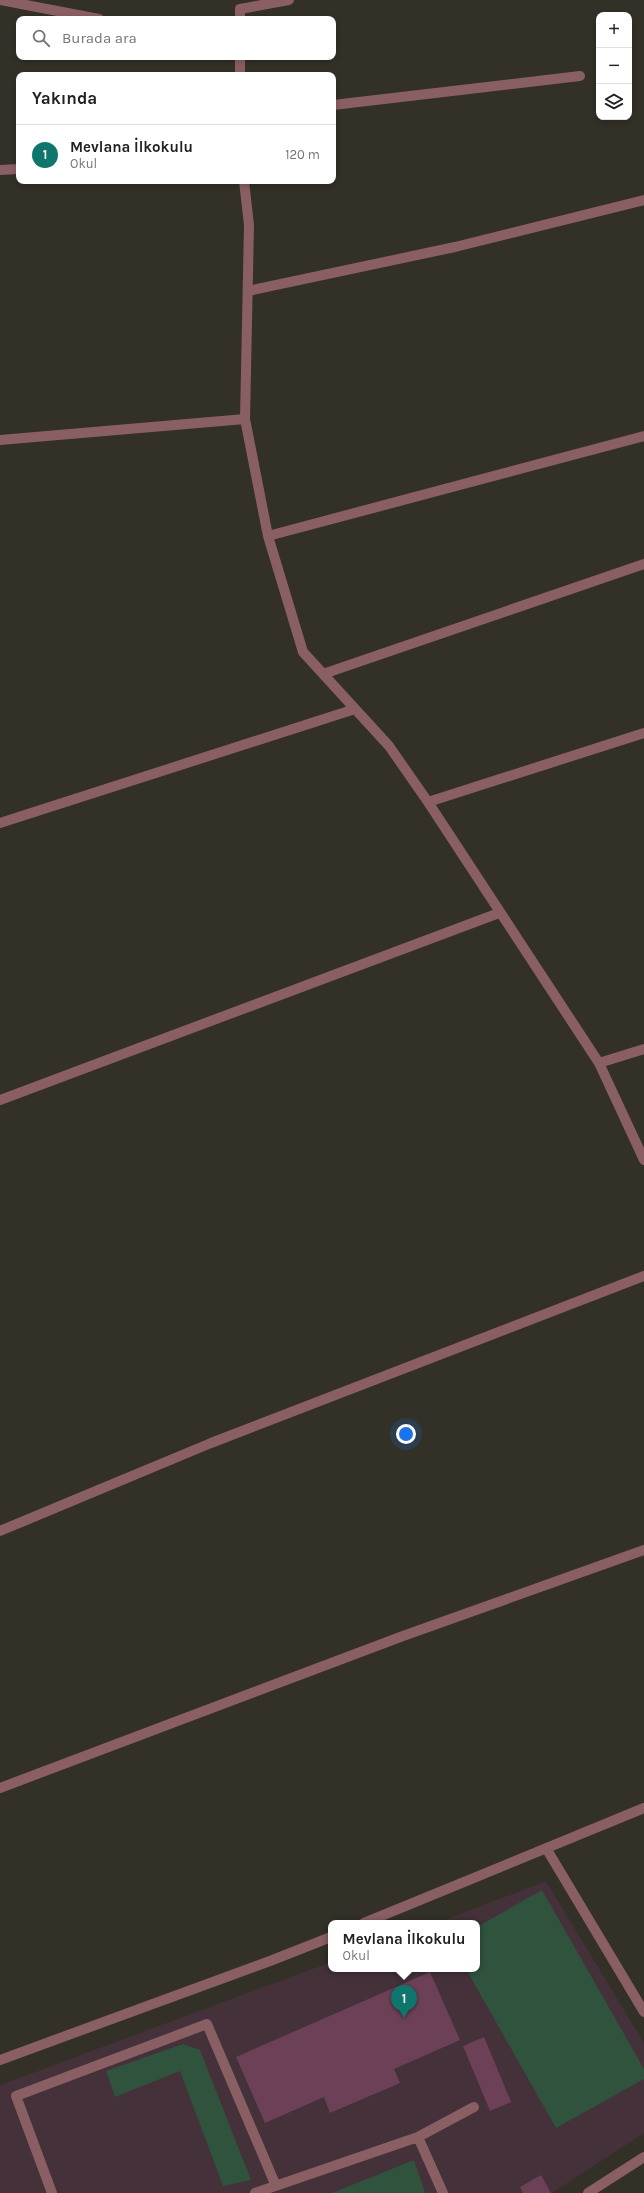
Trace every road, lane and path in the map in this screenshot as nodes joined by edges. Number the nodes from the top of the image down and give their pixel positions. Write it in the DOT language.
graph roads {
  1 [pos="0,0"];
  2 [pos="289,0"];
  3 [pos="240,9"];
  4 [pos="83,16"];
  5 [pos="240,60"];
  6 [pos="240,72"];
  7 [pos="580,76"];
  8 [pos="336,105"];
  9 [pos="16,169"];
  10 [pos="0,170"];
  11 [pos="244,184"];
  12 [pos="644,200"];
  13 [pos="248,291"];
  14 [pos="245,419"];
  15 [pos="644,436"];
  16 [pos="0,440"];
  17 [pos="268,536"];
  18 [pos="644,564"];
  19 [pos="323,674"];
  20 [pos="355,709"];
  21 [pos="644,733"];
  22 [pos="428,802"];
  23 [pos="0,823"];
  24 [pos="500,913"];
  25 [pos="644,1048"];
  26 [pos="599,1063"];
  27 [pos="0,1100"];
  28 [pos="644,1160"];
  29 [pos="644,1276"];
  30 [pos="0,1531"];
  31 [pos="644,1550"];
  32 [pos="0,1788"];
  33 [pos="644,1808"];
  34 [pos="546,1848"];
  35 [pos="371,1920"];
  36 [pos="328,1937"];
  37 [pos="644,2012"];
  38 [pos="0,2060"];
  39 [pos="474,2107"];
  40 [pos="418,2137"];
  41 [pos="644,2157"];
  42 [pos="276,2186"];
  43 [pos="52,2193"];
  44 [pos="255,2193"];
  45 [pos="443,2193"];
  46 [pos="588,2193"];
  1 -- 4 [label="street"];
  2 -- 3 [label="street"];
  5 -- 6 [label="street"];
  7 -- 8 [label="street"];
  9 -- 10 [label="street"];
  11 -- 13 [label="street"];
  12 -- 13 [label="street"];
  13 -- 14 [label="street"];
  14 -- 16 [label="street"];
  14 -- 17 [label="street"];
  15 -- 17 [label="street"];
  17 -- 19 [label="street"];
  18 -- 19 [label="street"];
  19 -- 20 [label="street"];
  20 -- 22 [label="street"];
  20 -- 23 [label="street"];
  21 -- 22 [label="street"];
  22 -- 24 [label="street"];
  24 -- 26 [label="street"];
  24 -- 27 [label="street"];
  25 -- 26 [label="street"];
  26 -- 28 [label="street"];
  29 -- 30 [label="street"];
  31 -- 32 [label="street"];
  33 -- 34 [label="street"];
  34 -- 35 [label="street"];
  34 -- 37 [label="street"];
  36 -- 38 [label="street"];
  39 -- 40 [label="street"];
  40 -- 42 [label="street"];
  40 -- 45 [label="street"];
  41 -- 46 [label="street"];
  42 -- 43 [label="street"];
  42 -- 44 [label="street"];
}
